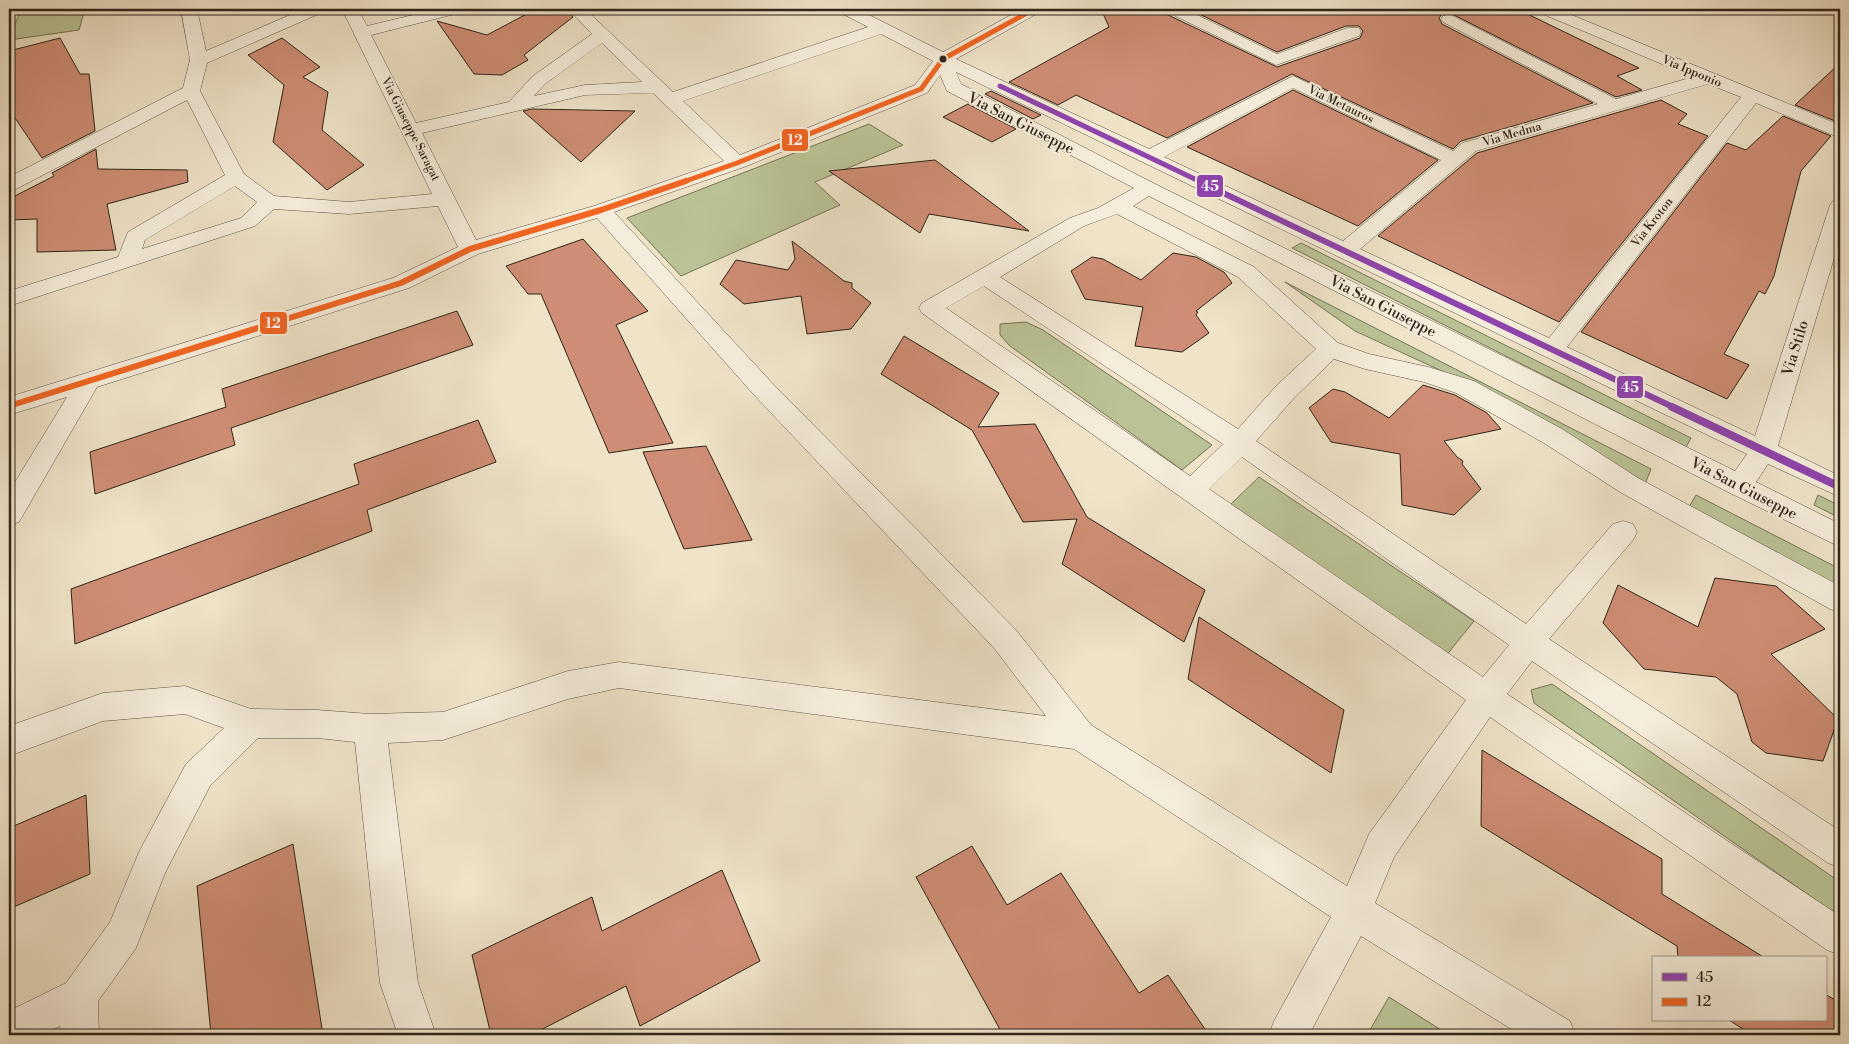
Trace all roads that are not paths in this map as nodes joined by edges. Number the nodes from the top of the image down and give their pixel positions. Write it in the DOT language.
graph roads {
  1 [pos="189,9"];
  2 [pos="317,9"];
  3 [pos="350,9"];
  4 [pos="457,9"];
  5 [pos="576,9"];
  6 [pos="844,9"];
  7 [pos="1034,9"];
  8 [pos="1173,9"];
  9 [pos="1544,9"];
  10 [pos="1449,19"];
  11 [pos="882,28"];
  12 [pos="362,32"];
  13 [pos="1353,32"];
  14 [pos="602,34"];
  15 [pos="943,59"];
  16 [pos="199,60"];
  17 [pos="1709,78"];
  18 [pos="191,91"];
  19 [pos="664,93"];
  20 [pos="1752,96"];
  21 [pos="1613,105"];
  22 [pos="515,106"];
  23 [pos="411,130"];
  24 [pos="1840,132"];
  25 [pos="1149,157"];
  26 [pos="1454,159"];
  27 [pos="737,163"];
  28 [pos="236,178"];
  29 [pos="9,185"];
  30 [pos="1148,188"];
  31 [pos="446,200"];
  32 [pos="269,202"];
  33 [pos="1840,204"];
  34 [pos="1119,207"];
  35 [pos="601,210"];
  36 [pos="1834,248"];
  37 [pos="470,250"];
  38 [pos="1346,250"];
  39 [pos="127,261"];
  40 [pos="985,277"];
  41 [pos="9,299"];
  42 [pos="1330,349"];
  43 [pos="1553,349"];
  44 [pos="89,380"];
  45 [pos="9,406"];
  46 [pos="1240,444"];
  47 [pos="1764,449"];
  48 [pos="1738,486"];
  49 [pos="1840,487"];
  50 [pos="1191,491"];
  51 [pos="9,515"];
  52 [pos="1624,532"];
  53 [pos="1840,536"];
  54 [pos="1840,600"];
  55 [pos="1529,642"];
  56 [pos="1486,697"];
  57 [pos="251,723"];
  58 [pos="370,729"];
  59 [pos="1080,734"];
  60 [pos="9,741"];
  61 [pos="1840,851"];
  62 [pos="1354,911"];
  63 [pos="1840,937"];
  64 [pos="79,996"];
  65 [pos="9,1031"];
  66 [pos="80,1035"];
  67 [pos="417,1035"];
  68 [pos="1288,1035"];
  69 [pos="1556,1035"];
  1 -- 16 [label="street"];
  2 -- 16 [label="street"];
  3 -- 12 [label="street, Via Giuseppe Saragat"];
  4 -- 12 [label="street"];
  5 -- 14 [label="street"];
  6 -- 11 [label="street, Via San Giuseppe"];
  7 -- 15 [label="street"];
  8 -- 13 [label="street"];
  9 -- 17 [label="street, Via Ipponio"];
  10 -- 21 [label="street"];
  11 -- 15 [label="street, Via San Giuseppe"];
  11 -- 19 [label="street"];
  12 -- 23 [label="street, Via Giuseppe Saragat"];
  14 -- 19 [label="street"];
  14 -- 22 [label="street"];
  15 -- 25 [label="street, Via San Giuseppe"];
  15 -- 27 [label="street"];
  15 -- 30 [label="street, Via San Giuseppe"];
  16 -- 18 [label="street"];
  17 -- 20 [label="street, Via Ipponio"];
  17 -- 21 [label="street, Via Medma"];
  18 -- 28 [label="street"];
  18 -- 29 [label="street"];
  19 -- 22 [label="street"];
  19 -- 27 [label="street"];
  20 -- 24 [label="street, Via Ipponio"];
  20 -- 43 [label="street, Via Kroton"];
  21 -- 26 [label="street, Via Medma"];
  22 -- 23 [label="street"];
  23 -- 31 [label="street, Via Giuseppe Saragat"];
  25 -- 26 [label="street, Via Metauros"];
  25 -- 38 [label="street, Via San Giuseppe"];
  26 -- 38 [label="street, Via Medma"];
  27 -- 35 [label="street"];
  28 -- 32 [label="street"];
  28 -- 39 [label="street"];
  30 -- 34 [label="street"];
  30 -- 48 [label="street, Via San Giuseppe"];
  31 -- 32 [label="street"];
  31 -- 37 [label="street, Via Giuseppe Saragat"];
  32 -- 39 [label="street"];
  33 -- 36 [label="street, Via Stilo"];
  34 -- 40 [label="street"];
  34 -- 42 [label="street"];
  35 -- 37 [label="street"];
  35 -- 59 [label="street"];
  36 -- 47 [label="street, Via Stilo"];
  37 -- 44 [label="street"];
  38 -- 43 [label="street, Via San Giuseppe"];
  39 -- 41 [label="street"];
  40 -- 46 [label="street"];
  40 -- 50 [label="street"];
  42 -- 46 [label="street"];
  42 -- 54 [label="street"];
  43 -- 47 [label="street, Via San Giuseppe"];
  44 -- 45 [label="street"];
  44 -- 51 [label="street"];
  46 -- 50 [label="street"];
  46 -- 55 [label="street"];
  47 -- 48 [label="street, Via Stilo"];
  47 -- 49 [label="street, Via San Giuseppe"];
  48 -- 53 [label="street, Via San Giuseppe"];
  50 -- 56 [label="street"];
  52 -- 55 [label="street"];
  55 -- 56 [label="street"];
  55 -- 61 [label="street"];
  56 -- 62 [label="street"];
  56 -- 63 [label="street"];
  57 -- 58 [label="street"];
  57 -- 60 [label="street"];
  57 -- 64 [label="street"];
  58 -- 59 [label="street"];
  58 -- 67 [label="street"];
  59 -- 62 [label="street"];
  62 -- 68 [label="street"];
  62 -- 69 [label="street"];
  64 -- 65 [label="street"];
  64 -- 66 [label="street"];
}
